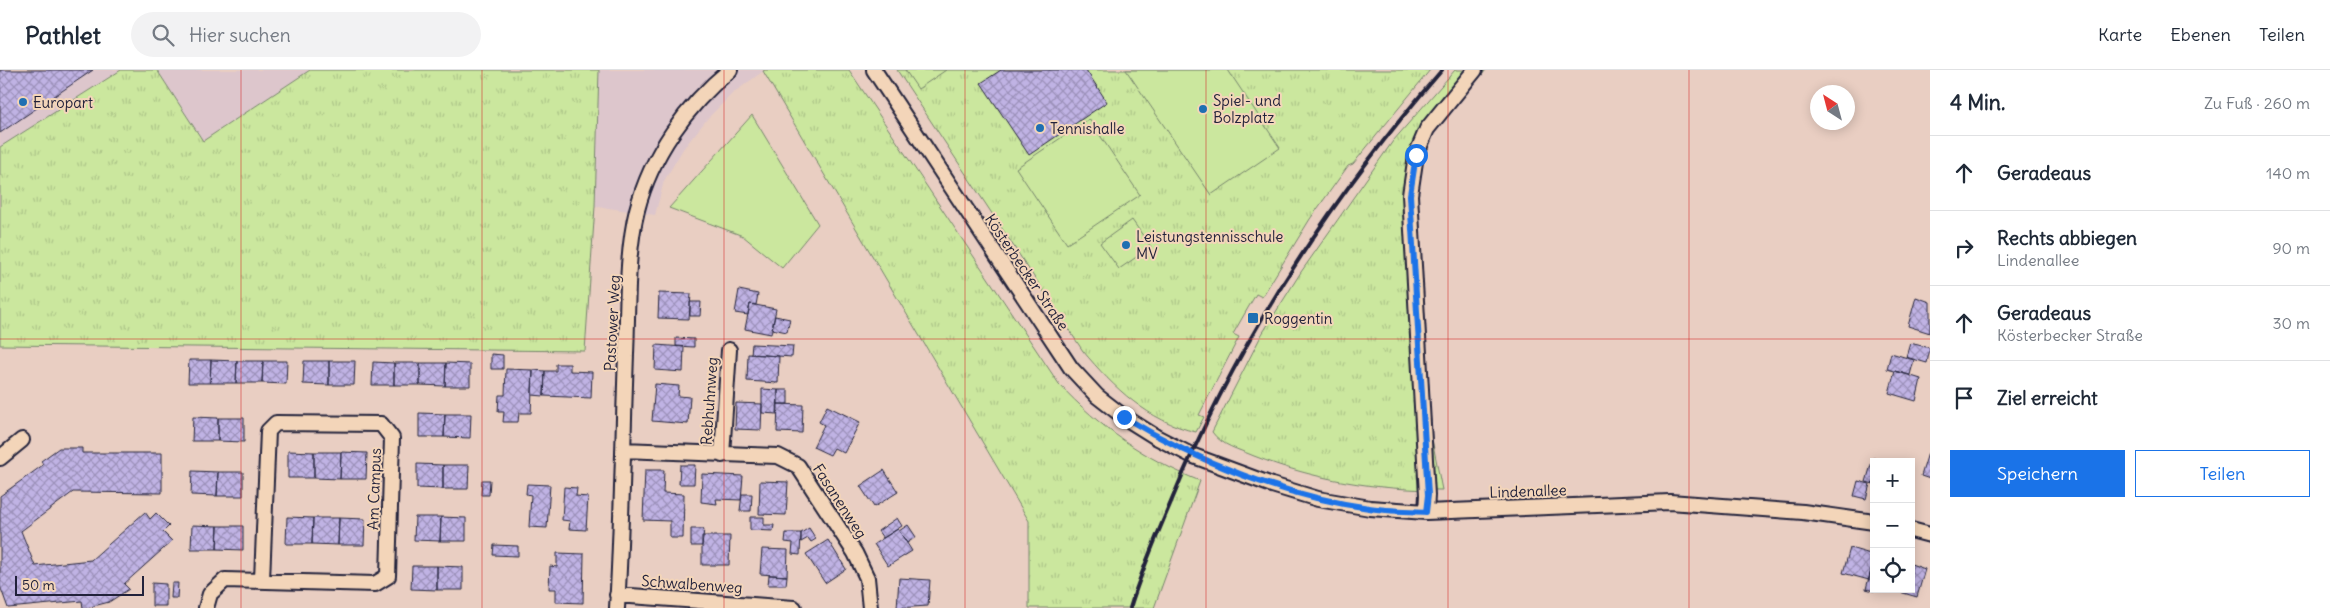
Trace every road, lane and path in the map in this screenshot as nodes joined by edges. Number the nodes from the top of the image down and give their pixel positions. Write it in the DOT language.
graph roads {
  1 [pos="730,70"];
  2 [pos="874,70"];
  3 [pos="1476,70"];
  4 [pos="729,350"];
  5 [pos="22,440"];
  6 [pos="623,450"];
  7 [pos="722,455"];
  8 [pos="1191,455"];
  9 [pos="0,458"];
  10 [pos="1426,512"];
  11 [pos="1870,521"];
  12 [pos="1915,531"];
  13 [pos="1930,535"];
  14 [pos="262,580"];
  15 [pos="617,602"];
  16 [pos="206,608"];
  17 [pos="794,608"];
  18 [pos="870,608"];
  1 -- 6 [label="street, Pastower Weg"];
  2 -- 8 [label="street, Kösterbecker Straße"];
  3 -- 10 [label="street"];
  4 -- 7 [label="street, Rebhuhnweg"];
  5 -- 9 [label="street"];
  6 -- 7 [label="street, Fasanenweg"];
  6 -- 15 [label="street, Pastower Weg"];
  7 -- 18 [label="street, Fasanenweg"];
  8 -- 10 [label="street, Lindenallee"];
  10 -- 11 [label="street, Lindenallee"];
  12 -- 13 [label="street"];
  14 -- 14 [label="street, Am Campus"];
  14 -- 16 [label="street, Am Campus"];
  15 -- 17 [label="street, Schwalbenweg"];
}
